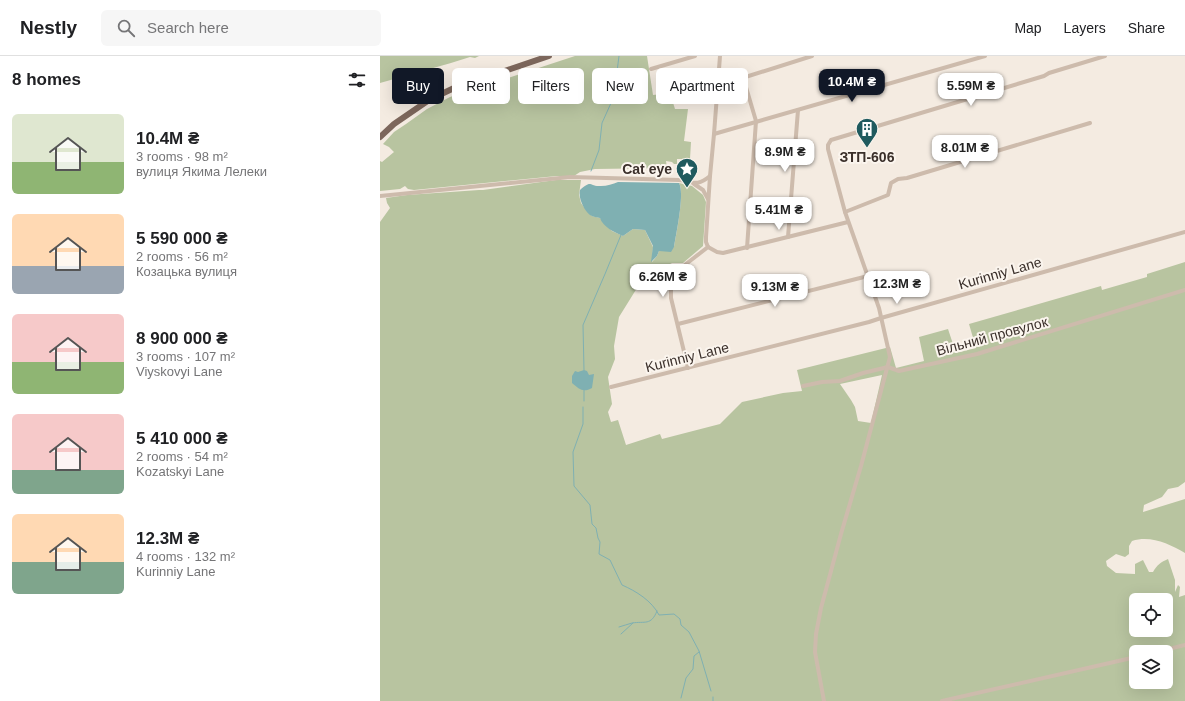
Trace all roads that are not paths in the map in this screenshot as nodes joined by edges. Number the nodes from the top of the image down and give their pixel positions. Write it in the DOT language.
graph roads {
  1 [pos="549,56"];
  2 [pos="695,56"];
  3 [pos="720,56"];
  4 [pos="812,56"];
  5 [pos="985,56"];
  6 [pos="1105,56"];
  7 [pos="719,68"];
  8 [pos="651,69"];
  9 [pos="748,75"];
  10 [pos="748,94"];
  11 [pos="716,104"];
  12 [pos="798,110"];
  13 [pos="756,122"];
  14 [pos="1090,123"];
  15 [pos="714,134"];
  16 [pos="380,137"];
  17 [pos="710,176"];
  18 [pos="694,184"];
  19 [pos="380,196"];
  20 [pos="708,199"];
  21 [pos="845,212"];
  22 [pos="848,222"];
  23 [pos="1185,232"];
  24 [pos="788,237"];
  25 [pos="708,247"];
  26 [pos="747,248"];
  27 [pos="868,276"];
  28 [pos="1185,290"];
  29 [pos="881,318"];
  30 [pos="678,324"];
  31 [pos="688,368"];
  32 [pos="888,368"];
  33 [pos="803,386"];
  34 [pos="611,387"];
  35 [pos="1185,645"];
  36 [pos="1173,648"];
  37 [pos="1129,659"];
  38 [pos="824,701"];
  39 [pos="942,701"];
  1 -- 16 [label="main road"];
  2 -- 8 [label="street"];
  3 -- 7 [label="street"];
  4 -- 9 [label="street"];
  5 -- 12 [label="street"];
  6 -- 21 [label="street"];
  10 -- 13 [label="street"];
  11 -- 15 [label="street"];
  12 -- 13 [label="street"];
  12 -- 24 [label="street"];
  13 -- 15 [label="street"];
  13 -- 26 [label="street"];
  14 -- 21 [label="street"];
  15 -- 17 [label="street"];
  17 -- 18 [label="street"];
  17 -- 20 [label="street"];
  18 -- 19 [label="street"];
  18 -- 20 [label="street"];
  20 -- 25 [label="street"];
  21 -- 22 [label="street"];
  22 -- 24 [label="street"];
  22 -- 27 [label="street"];
  23 -- 29 [label="street, Kurinniy Lane"];
  24 -- 26 [label="street"];
  25 -- 26 [label="street"];
  25 -- 30 [label="street"];
  27 -- 29 [label="street"];
  27 -- 30 [label="street"];
  28 -- 32 [label="street, Вільний провулок"];
  29 -- 31 [label="street, Kurinniy Lane"];
  29 -- 32 [label="street"];
  30 -- 31 [label="street"];
  31 -- 34 [label="street, Kurinniy Lane"];
  32 -- 33 [label="street, Вільний провулок"];
  32 -- 38 [label="street"];
  35 -- 36 [label="street"];
  37 -- 39 [label="street"];
}
